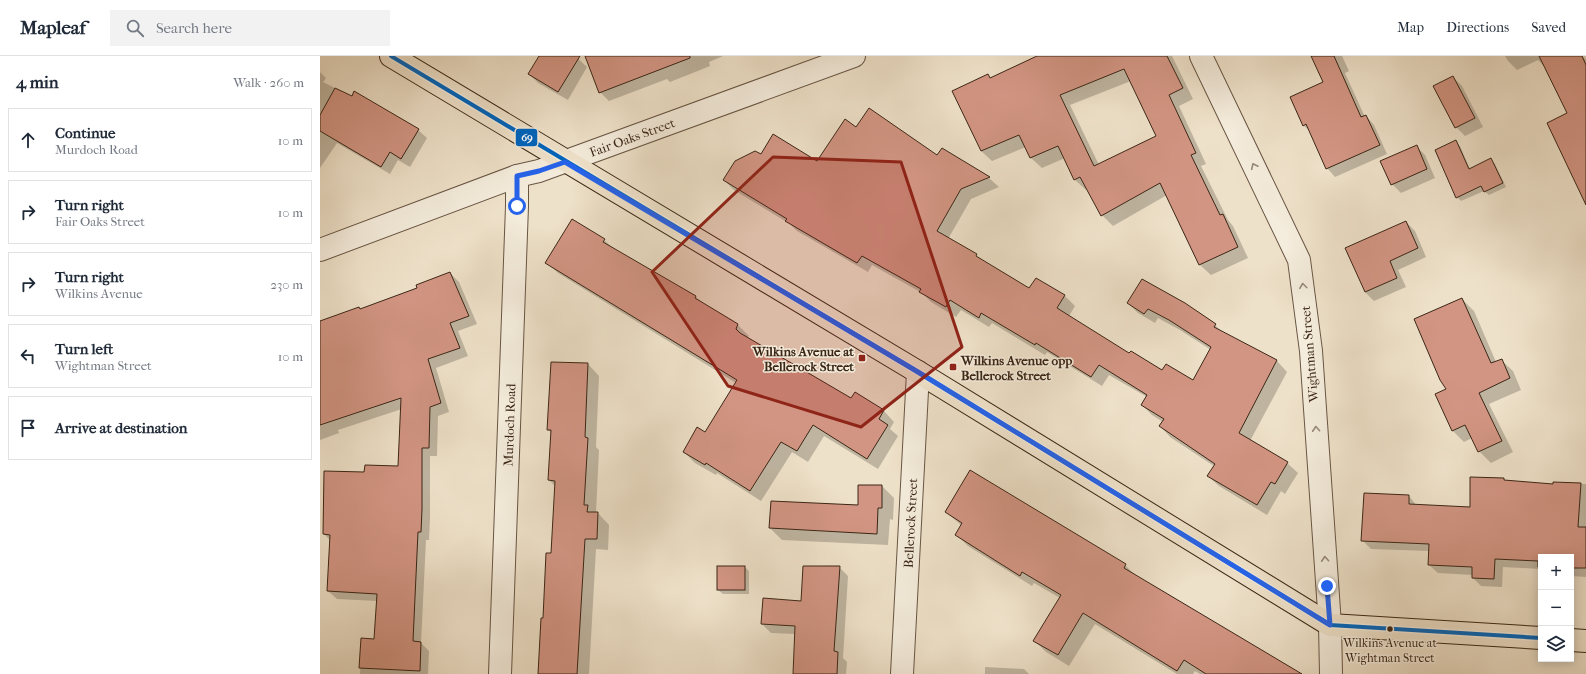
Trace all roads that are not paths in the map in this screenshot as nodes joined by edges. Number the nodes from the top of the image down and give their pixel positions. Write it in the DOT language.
graph roads {
  1 [pos="391,56"];
  2 [pos="854,56"];
  3 [pos="1202,56"];
  4 [pos="817,62"];
  5 [pos="565,162"];
  6 [pos="517,176"];
  7 [pos="320,250"];
  8 [pos="918,372"];
  9 [pos="1330,625"];
  10 [pos="1538,638"];
  11 [pos="1574,640"];
  12 [pos="1586,641"];
  13 [pos="500,674"];
  14 [pos="902,674"];
  15 [pos="1331,674"];
  1 -- 5 [label="main road"];
  2 -- 4 [label="street, Fair Oaks Street"];
  9 -- 3 [label="street, Wightman Street, one-way"];
  4 -- 5 [label="street, Fair Oaks Street"];
  5 -- 6 [label="street, Fair Oaks Street"];
  5 -- 8 [label="main road"];
  6 -- 7 [label="street, Fair Oaks Street"];
  6 -- 13 [label="street, Murdoch Road"];
  8 -- 9 [label="main road"];
  8 -- 14 [label="street, Bellerock Street"];
  9 -- 10 [label="main road"];
  9 -- 15 [label="street, Wightman Street"];
  11 -- 12 [label="main road"];
}
